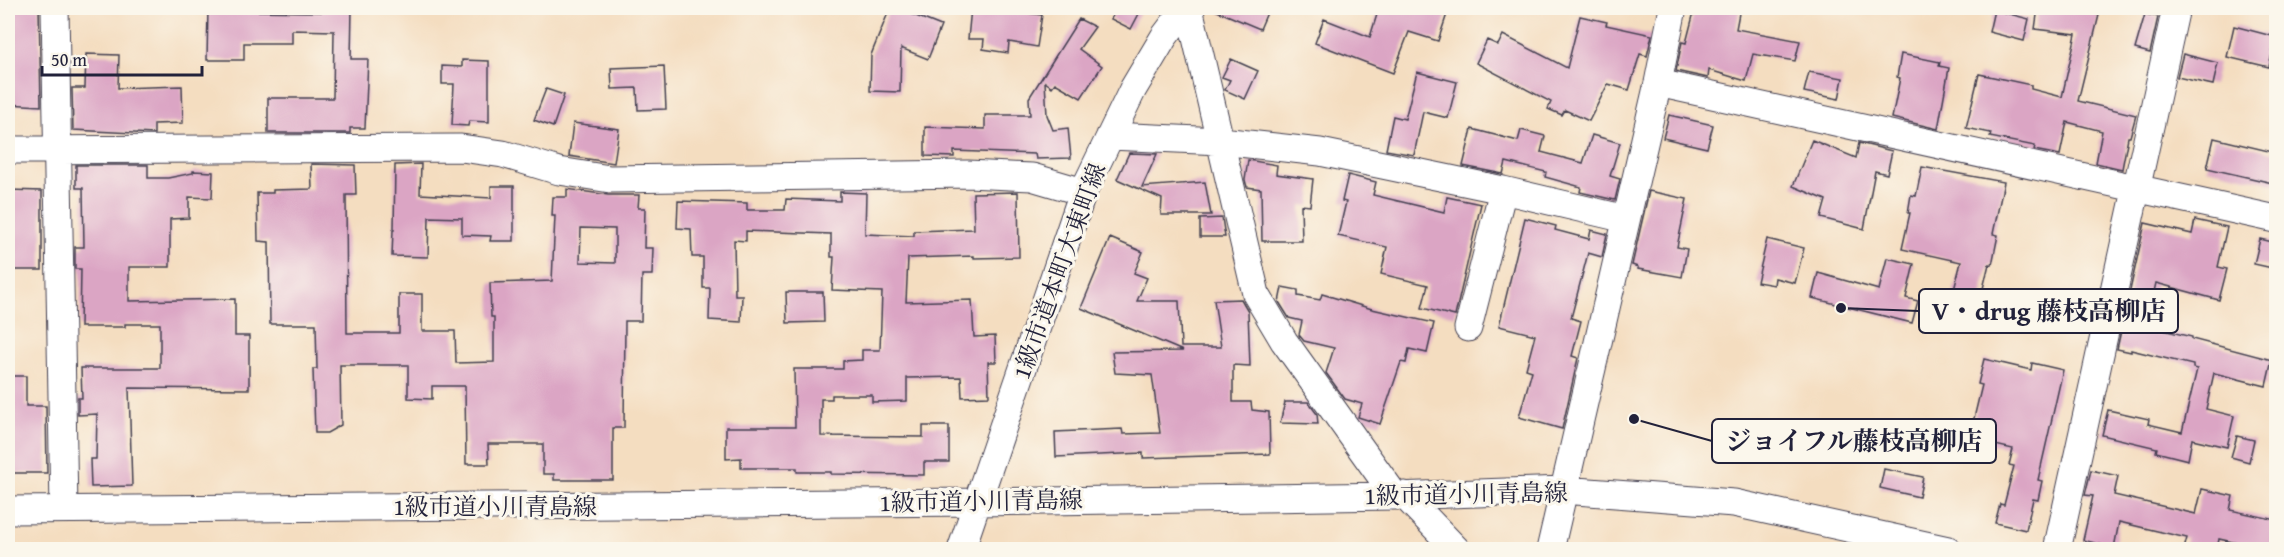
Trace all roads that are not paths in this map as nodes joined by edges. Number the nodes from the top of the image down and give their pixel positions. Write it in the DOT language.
graph roads {
  1 [pos="55,8"];
  2 [pos="1188,8"];
  3 [pos="1673,8"];
  4 [pos="2176,8"];
  5 [pos="1658,83"];
  6 [pos="1110,136"];
  7 [pos="1221,141"];
  8 [pos="56,149"];
  9 [pos="8,150"];
  10 [pos="2137,188"];
  11 [pos="1503,189"];
  12 [pos="1083,192"];
  13 [pos="1626,219"];
  14 [pos="2277,219"];
  15 [pos="1468,328"];
  16 [pos="1563,490"];
  17 [pos="1400,495"];
  18 [pos="978,502"];
  19 [pos="64,509"];
  20 [pos="8,510"];
  21 [pos="961,549"];
  22 [pos="1457,549"];
  23 [pos="1550,549"];
  24 [pos="1948,549"];
  25 [pos="2057,549"];
  1 -- 8 [label="street"];
  2 -- 6 [label="street, 1級市道本町大東町線"];
  2 -- 7 [label="street"];
  3 -- 5 [label="street"];
  4 -- 10 [label="street"];
  5 -- 10 [label="street"];
  5 -- 13 [label="street"];
  6 -- 7 [label="street"];
  6 -- 12 [label="street, 1級市道本町大東町線"];
  7 -- 11 [label="street"];
  7 -- 17 [label="street"];
  8 -- 9 [label="street"];
  8 -- 12 [label="street"];
  8 -- 19 [label="street"];
  10 -- 14 [label="street"];
  10 -- 25 [label="street"];
  11 -- 13 [label="street"];
  11 -- 15 [label="street"];
  12 -- 18 [label="street, 1級市道本町大東町線"];
  13 -- 16 [label="street"];
  16 -- 17 [label="street, 1級市道小川青島線"];
  16 -- 23 [label="street"];
  16 -- 24 [label="street, 1級市道小川青島線"];
  17 -- 18 [label="street, 1級市道小川青島線"];
  17 -- 22 [label="street"];
  18 -- 19 [label="street, 1級市道小川青島線"];
  18 -- 21 [label="street, 1級市道本町大東町線"];
  19 -- 20 [label="street, 1級市道小川青島線"];
}
